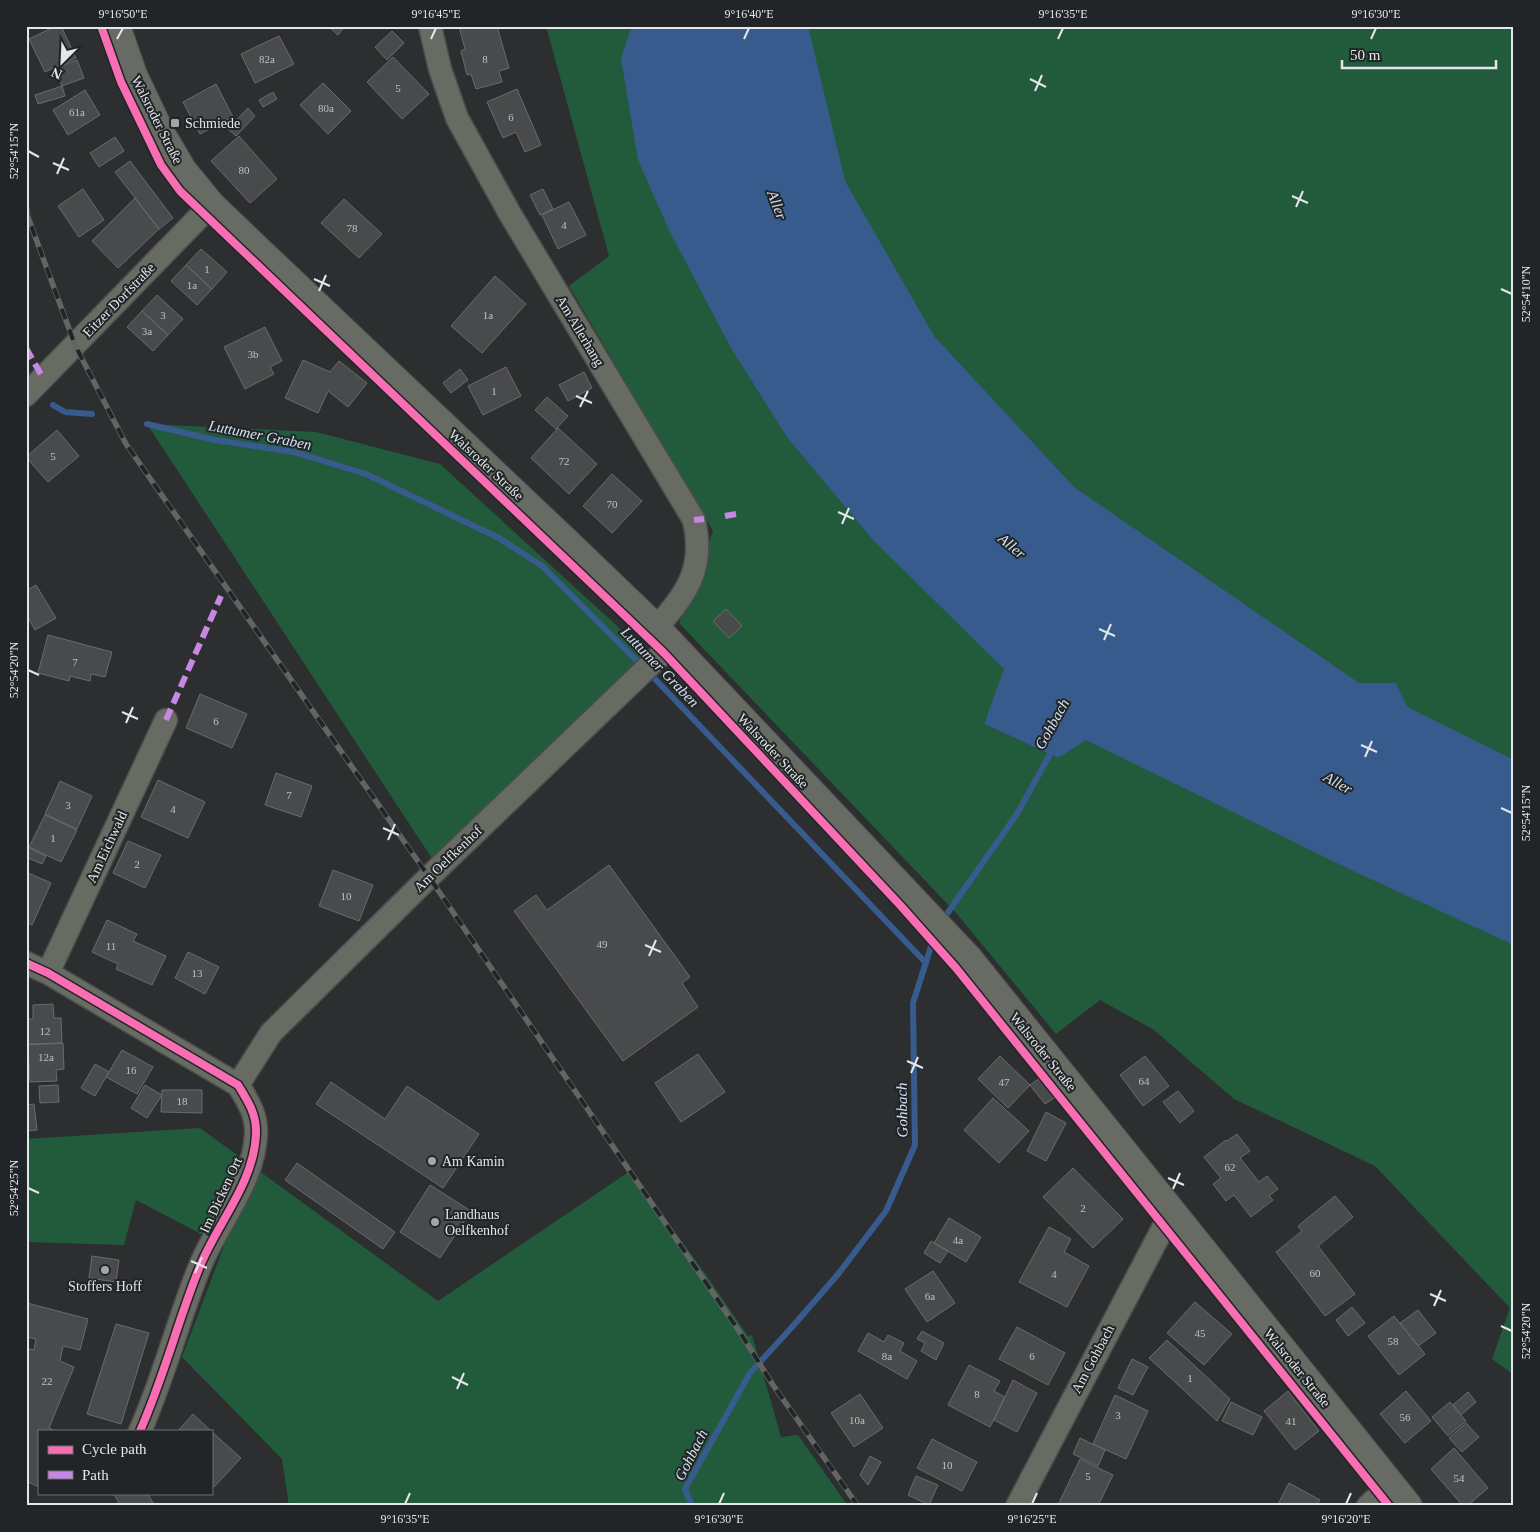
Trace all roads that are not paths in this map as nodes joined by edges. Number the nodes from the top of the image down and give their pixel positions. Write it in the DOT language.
graph roads {
  1 [pos="116,26"];
  2 [pos="430,26"];
  3 [pos="212,205"];
  4 [pos="26,395"];
  5 [pos="662,643"];
  6 [pos="166,720"];
  7 [pos="26,964"];
  8 [pos="48,973"];
  9 [pos="238,1086"];
  10 [pos="1175,1217"];
  11 [pos="140,1430"];
  12 [pos="1392,1485"];
  13 [pos="1017,1506"];
  14 [pos="1368,1506"];
  15 [pos="1408,1506"];
  1 -- 3 [label="main road, Walsroder Straße"];
  2 -- 5 [label="street, Am Allerhang"];
  3 -- 4 [label="street, Eitzer Dorfstraße"];
  3 -- 5 [label="main road, Walsroder Straße"];
  5 -- 9 [label="street, Am Oelfkenhof"];
  5 -- 10 [label="main road, Walsroder Straße"];
  6 -- 8 [label="street, Am Eichwald"];
  7 -- 8 [label="street, Im Dicken Ort"];
  8 -- 9 [label="street, Im Dicken Ort"];
  9 -- 11 [label="street, Im Dicken Ort"];
  10 -- 12 [label="main road, Walsroder Straße"];
  10 -- 13 [label="street, Am Gohbach"];
  12 -- 14 [label="street"];
  12 -- 15 [label="main road, Walsroder Straße"];
}
